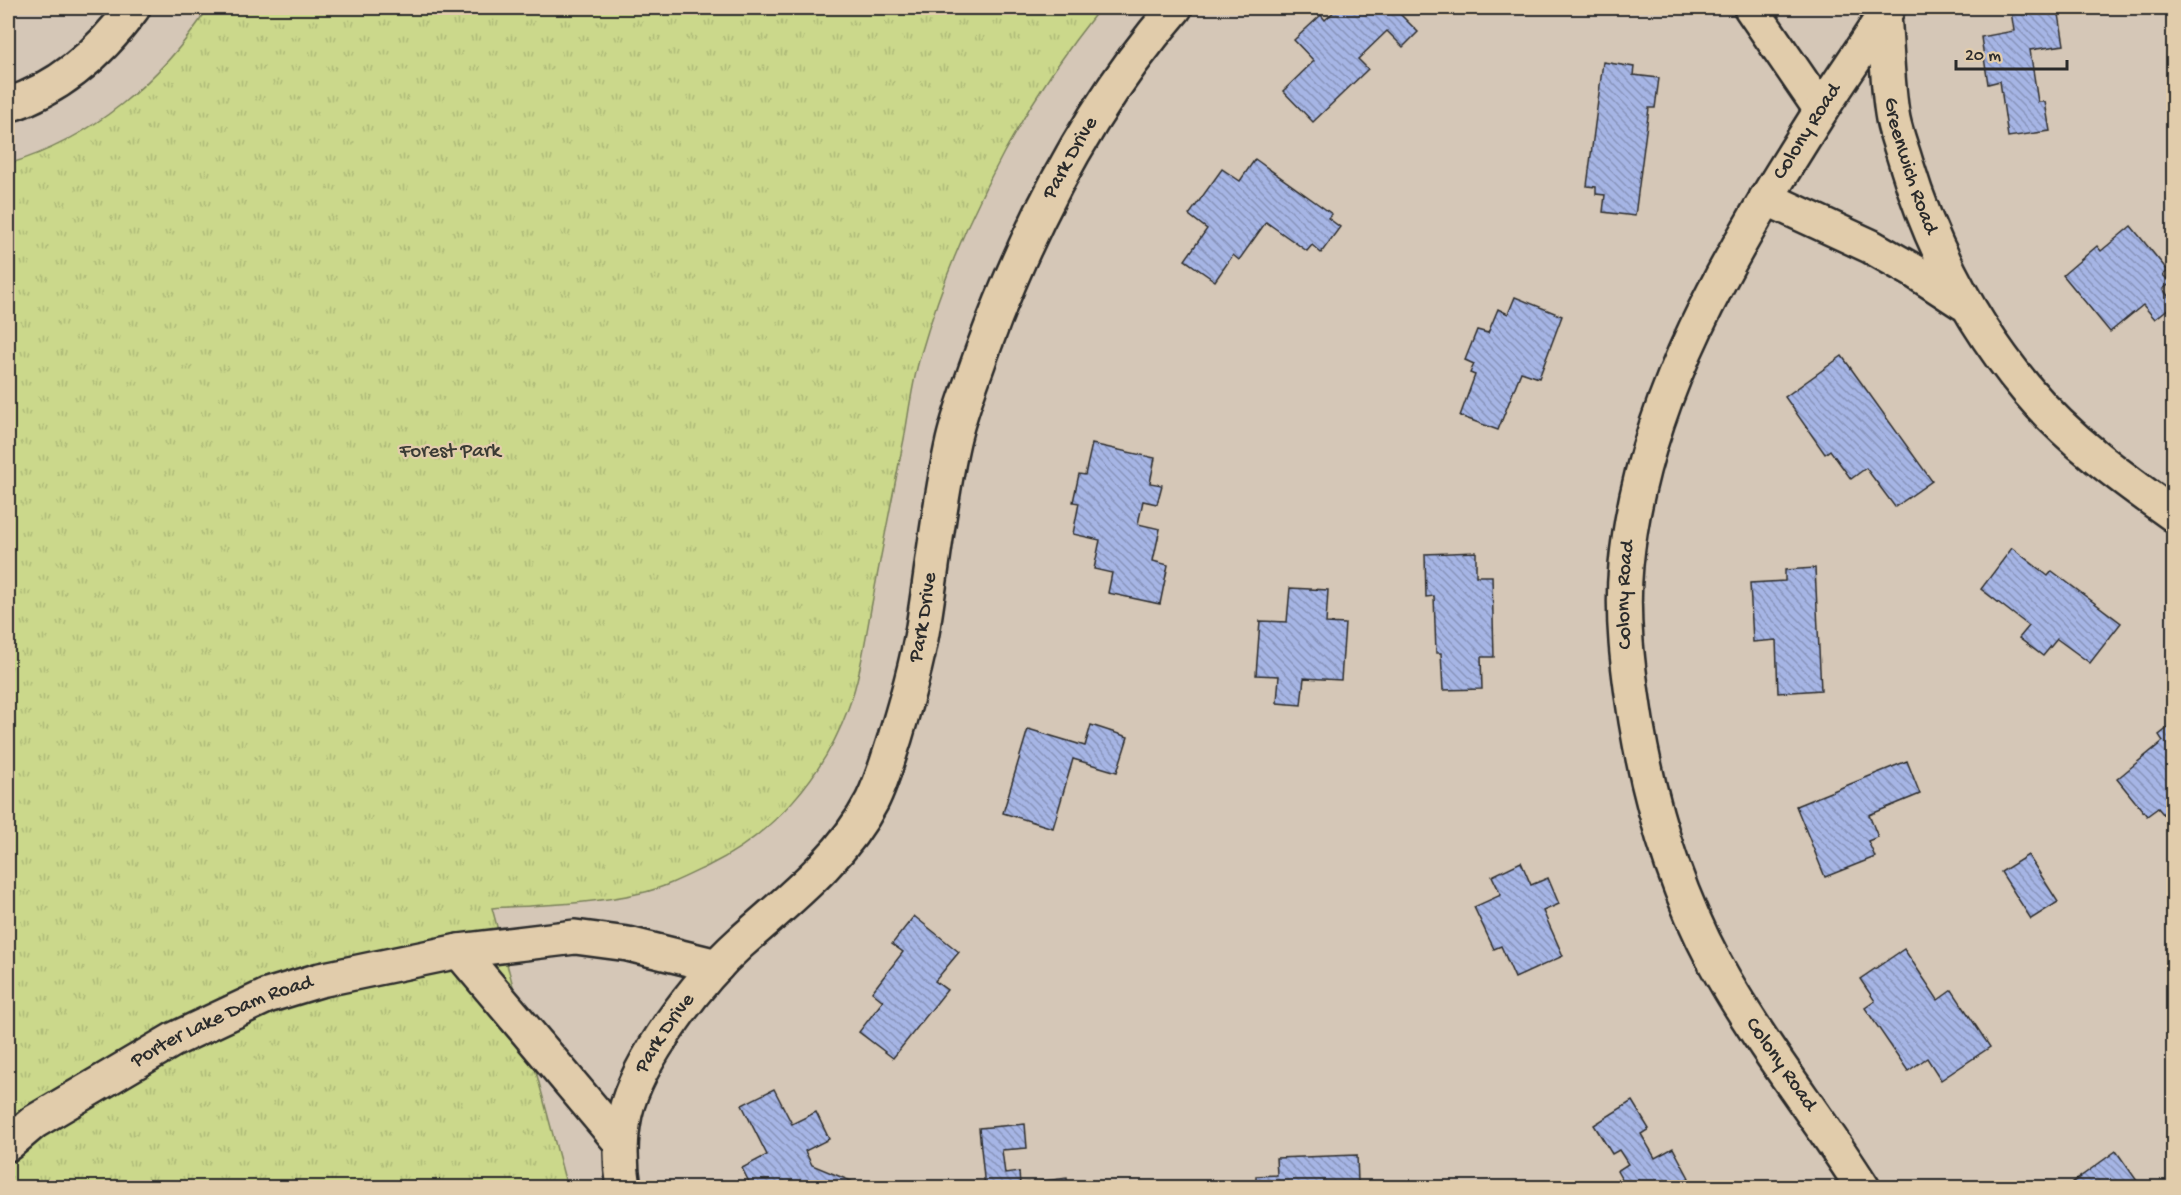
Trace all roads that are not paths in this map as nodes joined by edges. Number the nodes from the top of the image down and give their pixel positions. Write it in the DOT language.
graph roads {
  1 [pos="133,8"];
  2 [pos="1175,8"];
  3 [pos="1751,8"];
  4 [pos="1886,11"];
  5 [pos="8,105"];
  6 [pos="1821,110"];
  7 [pos="1766,198"];
  8 [pos="1969,308"];
  9 [pos="2174,515"];
  10 [pos="459,951"];
  11 [pos="717,966"];
  12 [pos="621,1143"];
  13 [pos="8,1144"];
  14 [pos="624,1188"];
  15 [pos="1863,1188"];
  1 -- 5 [label="street"];
  2 -- 11 [label="street, Park Drive"];
  3 -- 6 [label="street"];
  4 -- 6 [label="street, Colony Road"];
  4 -- 8 [label="street, Greenwich Road"];
  6 -- 7 [label="street, Colony Road"];
  7 -- 8 [label="street, Greenwich Road"];
  7 -- 15 [label="street, Colony Road"];
  8 -- 9 [label="street, Greenwich Road"];
  10 -- 11 [label="street, Porter Lake Dam Road"];
  10 -- 12 [label="street"];
  10 -- 13 [label="street, Porter Lake Dam Road"];
  11 -- 12 [label="street, Park Drive"];
  12 -- 14 [label="street, Park Drive"];
}
